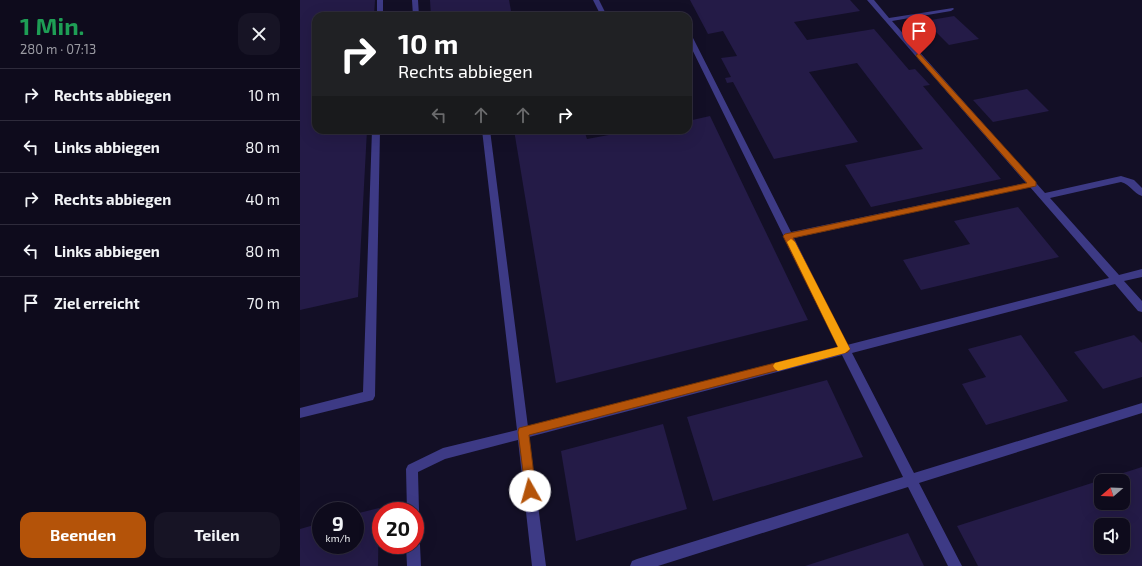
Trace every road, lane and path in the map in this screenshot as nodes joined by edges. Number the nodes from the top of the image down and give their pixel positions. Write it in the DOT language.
graph roads {
  1 [pos="380,0"];
  2 [pos="415,0"];
  3 [pos="596,0"];
  4 [pos="870,0"];
  5 [pos="951,9"];
  6 [pos="380,12"];
  7 [pos="416,12"];
  8 [pos="602,12"];
  9 [pos="888,20"];
  10 [pos="692,42"];
  11 [pos="376,134"];
  12 [pos="486,134"];
  13 [pos="1033,184"];
  14 [pos="1142,193"];
  15 [pos="1044,196"];
  16 [pos="788,236"];
  17 [pos="1142,273"];
  18 [pos="1118,280"];
  19 [pos="1142,308"];
  20 [pos="845,349"];
  21 [pos="1142,408"];
  22 [pos="300,413"];
  23 [pos="523,432"];
  24 [pos="912,481"];
  25 [pos="413,502"];
  26 [pos="413,554"];
  27 [pos="414,566"];
  28 [pos="539,566"];
  29 [pos="637,566"];
  30 [pos="955,566"];
  1 -- 6 [label="lane"];
  2 -- 7 [label="lane"];
  3 -- 8 [label="lane"];
  4 -- 9 [label="lane"];
  5 -- 9 [label="lane"];
  9 -- 13 [label="lane"];
  10 -- 16 [label="lane"];
  11 -- 22 [label="lane"];
  12 -- 23 [label="lane"];
  13 -- 15 [label="lane"];
  13 -- 16 [label="lane"];
  14 -- 15 [label="lane"];
  15 -- 18 [label="lane"];
  16 -- 20 [label="lane"];
  17 -- 18 [label="lane"];
  18 -- 19 [label="lane"];
  18 -- 20 [label="lane"];
  20 -- 23 [label="lane"];
  20 -- 24 [label="lane"];
  21 -- 24 [label="lane"];
  23 -- 25 [label="lane"];
  23 -- 28 [label="lane"];
  24 -- 29 [label="lane"];
  24 -- 30 [label="lane"];
  26 -- 27 [label="lane"];
}
